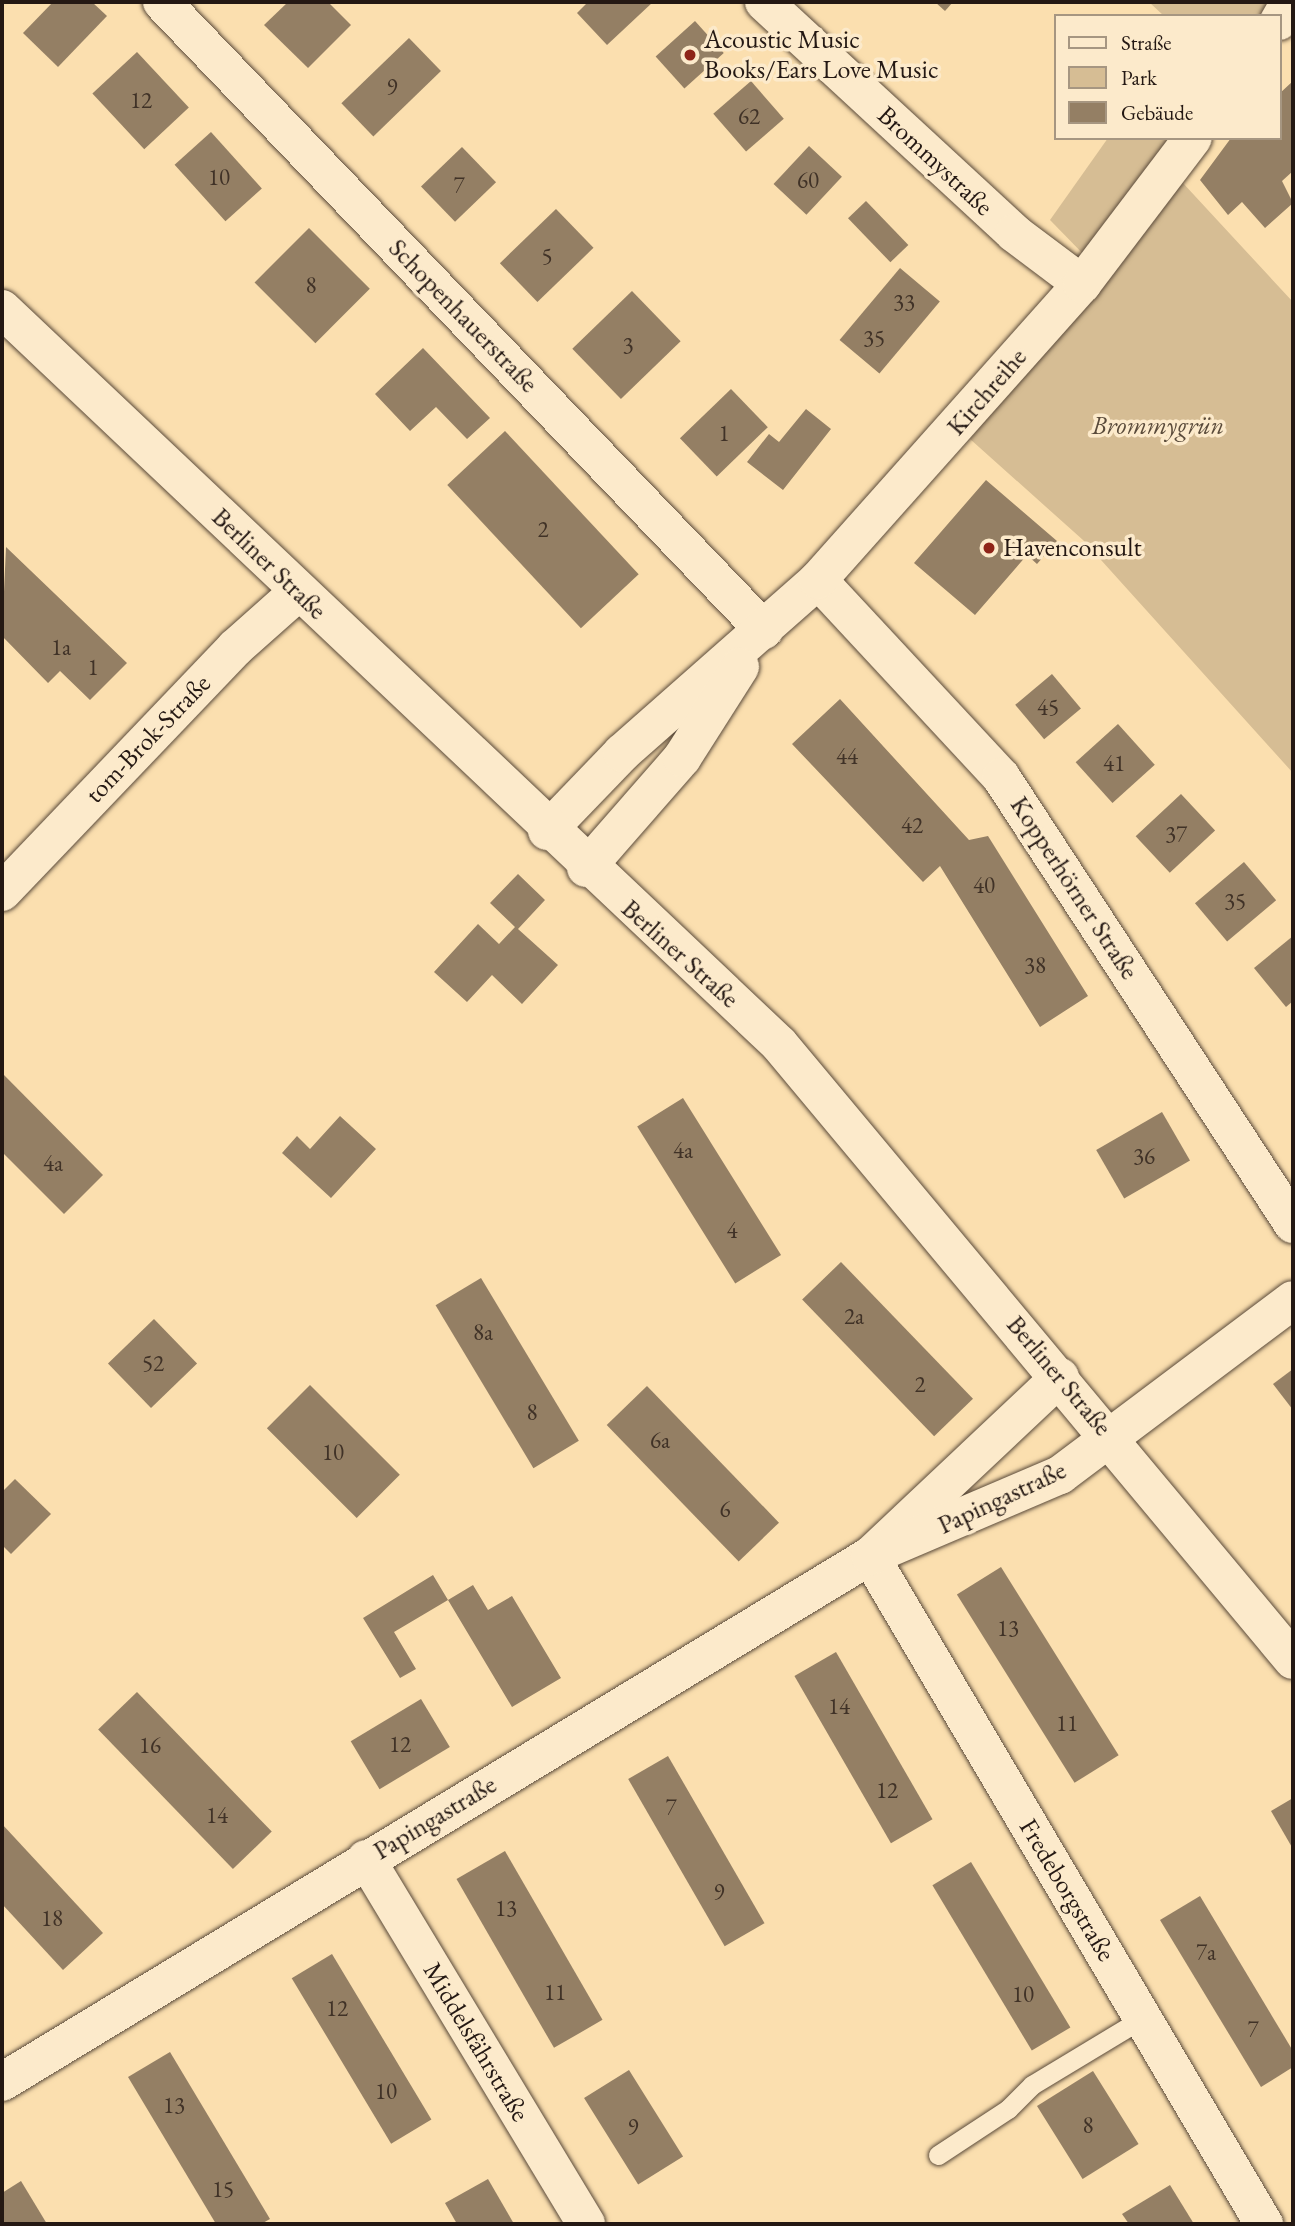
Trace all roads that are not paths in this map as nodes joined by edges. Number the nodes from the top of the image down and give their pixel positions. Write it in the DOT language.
graph roads {
  1 [pos="162,2"];
  2 [pos="764,2"];
  3 [pos="1290,2"];
  4 [pos="1281,18"];
  5 [pos="1191,140"];
  6 [pos="1082,284"];
  7 [pos="2,309"];
  8 [pos="818,580"];
  9 [pos="298,592"];
  10 [pos="764,630"];
  11 [pos="547,831"];
  12 [pos="586,868"];
  13 [pos="2,892"];
  14 [pos="1293,1224"];
  15 [pos="1293,1300"];
  16 [pos="1060,1377"];
  17 [pos="1112,1438"];
  18 [pos="870,1556"];
  19 [pos="1293,1660"];
  20 [pos="366,1859"];
  21 [pos="1143,2018"];
  22 [pos="2,2082"];
  23 [pos="938,2155"];
  24 [pos="586,2224"];
  25 [pos="1264,2224"];
  1 -- 10 [label="street, Schopenhauerstraße"];
  2 -- 6 [label="street, Brommystraße"];
  3 -- 4 [label="street"];
  5 -- 6 [label="street, Kirchreihe"];
  6 -- 8 [label="street, Kirchreihe"];
  7 -- 9 [label="street, Berliner Straße"];
  8 -- 10 [label="street, Kirchreihe"];
  8 -- 14 [label="street, Kopperhörner Straße"];
  9 -- 11 [label="street, Berliner Straße"];
  9 -- 13 [label="street, tom-Brok-Straße"];
  10 -- 11 [label="street, Kirchreihe"];
  10 -- 12 [label="street, Kirchreihe"];
  11 -- 12 [label="street, Berliner Straße"];
  12 -- 16 [label="street, Berliner Straße"];
  15 -- 17 [label="street, Papingastraße"];
  16 -- 17 [label="street, Berliner Straße"];
  16 -- 18 [label="street, Papingastraße"];
  17 -- 18 [label="street, Papingastraße"];
  17 -- 19 [label="street, Berliner Straße"];
  18 -- 20 [label="street, Papingastraße"];
  18 -- 21 [label="street, Fredeborgstraße"];
  20 -- 22 [label="street, Papingastraße"];
  20 -- 24 [label="street, Middelsfährstraße"];
  21 -- 23 [label="lane"];
  21 -- 25 [label="street, Fredeborgstraße"];
}
